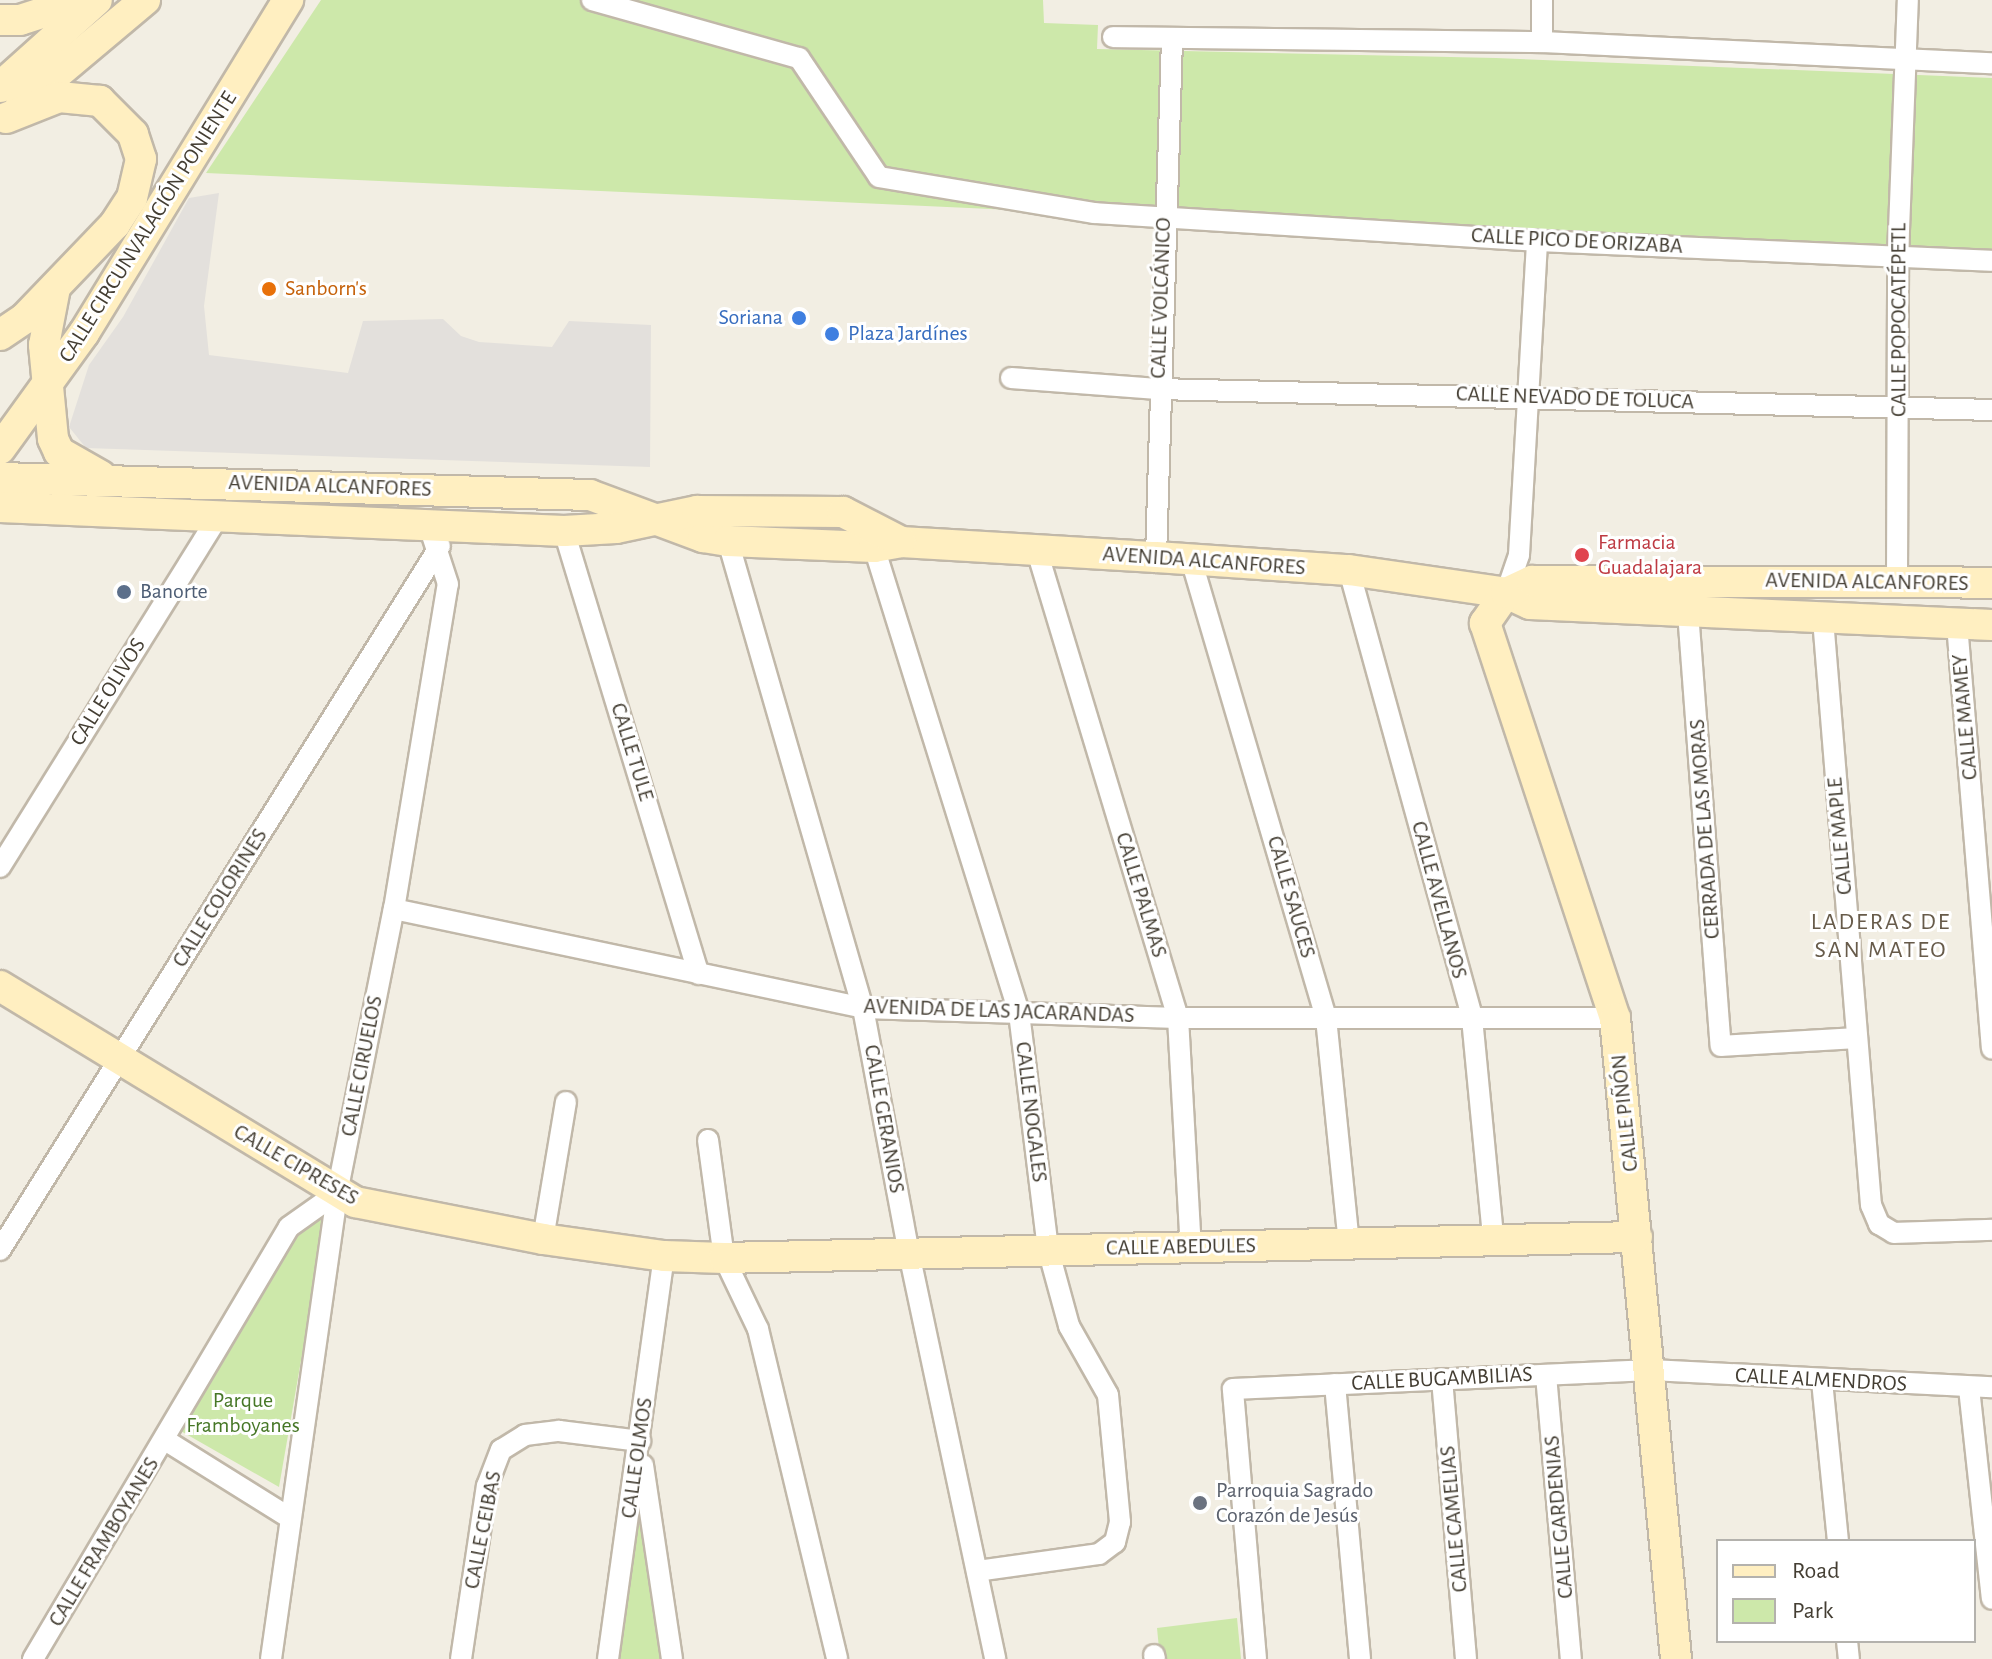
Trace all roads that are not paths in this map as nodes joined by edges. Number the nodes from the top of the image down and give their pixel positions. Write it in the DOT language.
graph roads {
  1 [pos="82,0"];
  2 [pos="97,0"];
  3 [pos="145,0"];
  4 [pos="288,0"];
  5 [pos="592,0"];
  6 [pos="1542,0"];
  7 [pos="1908,0"];
  8 [pos="0,20"];
  9 [pos="1113,37"];
  10 [pos="1172,39"];
  11 [pos="1542,42"];
  12 [pos="1906,59"];
  13 [pos="1992,63"];
  14 [pos="0,87"];
  15 [pos="3,121"];
  16 [pos="1163,215"];
  17 [pos="1537,241"];
  18 [pos="1898,256"];
  19 [pos="1992,261"];
  20 [pos="56,286"];
  21 [pos="0,335"];
  22 [pos="1011,378"];
  23 [pos="48,387"];
  24 [pos="1158,389"];
  25 [pos="1528,396"];
  26 [pos="1898,408"];
  27 [pos="1992,410"];
  28 [pos="0,449"];
  29 [pos="0,478"];
  30 [pos="106,478"];
  31 [pos="0,507"];
  32 [pos="217,518"];
  33 [pos="655,519"];
  34 [pos="564,531"];
  35 [pos="434,536"];
  36 [pos="884,538"];
  37 [pos="728,541"];
  38 [pos="1037,551"];
  39 [pos="1156,557"];
  40 [pos="1191,559"];
  41 [pos="1349,570"];
  42 [pos="1897,580"];
  43 [pos="1992,583"];
  44 [pos="1506,593"];
  45 [pos="1688,612"];
  46 [pos="1823,619"];
  47 [pos="1957,624"];
  48 [pos="1992,625"];
  49 [pos="0,867"];
  50 [pos="394,909"];
  51 [pos="699,974"];
  52 [pos="0,986"];
  53 [pos="863,1008"];
  54 [pos="1019,1013"];
  55 [pos="1178,1018"];
  56 [pos="1326,1018"];
  57 [pos="1472,1018"];
  58 [pos="1615,1018"];
  59 [pos="1856,1038"];
  60 [pos="1992,1049"];
  61 [pos="119,1060"];
  62 [pos="566,1102"];
  63 [pos="708,1140"];
  64 [pos="337,1193"];
  65 [pos="1992,1230"];
  66 [pos="1637,1237"];
  67 [pos="1493,1238"];
  68 [pos="543,1239"];
  69 [pos="1349,1243"];
  70 [pos="1191,1247"];
  71 [pos="1048,1249"];
  72 [pos="0,1250"];
  73 [pos="909,1253"];
  74 [pos="664,1256"];
  75 [pos="724,1258"];
  76 [pos="1651,1370"];
  77 [pos="1546,1375"];
  78 [pos="1442,1379"];
  79 [pos="1822,1381"];
  80 [pos="1335,1384"];
  81 [pos="1992,1387"];
  82 [pos="1969,1388"];
  83 [pos="165,1440"];
  84 [pos="640,1441"];
  85 [pos="288,1517"];
  86 [pos="1838,1539"];
  87 [pos="977,1571"];
  88 [pos="1992,1599"];
  89 [pos="33,1659"];
  90 [pos="271,1659"];
  91 [pos="461,1659"];
  92 [pos="608,1659"];
  93 [pos="672,1659"];
  94 [pos="837,1659"];
  95 [pos="995,1659"];
  96 [pos="1256,1659"];
  97 [pos="1360,1659"];
  98 [pos="1466,1659"];
  99 [pos="1571,1659"];
  100 [pos="1676,1659"];
  1 -- 8 [label="main road"];
  2 -- 14 [label="main road"];
  3 -- 15 [label="main road"];
  4 -- 23 [label="main road, CALLE CIRCUNVALACIÓN PONIENTE"];
  5 -- 16 [label="street, CALLE PICO DE ORIZABA"];
  6 -- 11 [label="street"];
  7 -- 12 [label="street, CALLE POPOCATÉPETL"];
  9 -- 10 [label="street"];
  10 -- 11 [label="street"];
  10 -- 16 [label="street, CALLE VOLCÁNICO"];
  11 -- 12 [label="street"];
  12 -- 13 [label="street"];
  12 -- 18 [label="street, CALLE POPOCATÉPETL"];
  15 -- 20 [label="main road"];
  16 -- 17 [label="street, CALLE PICO DE ORIZABA"];
  16 -- 24 [label="street, CALLE VOLCÁNICO"];
  17 -- 18 [label="street, CALLE PICO DE ORIZABA"];
  17 -- 25 [label="street"];
  18 -- 19 [label="street, CALLE PICO DE ORIZABA"];
  18 -- 26 [label="street, CALLE POPOCATÉPETL"];
  20 -- 21 [label="main road"];
  20 -- 23 [label="main road"];
  22 -- 24 [label="street, CALLE NEVADO DE TOLUCA"];
  23 -- 28 [label="main road, CALLE CIRCUNVALACIÓN PONIENTE"];
  23 -- 30 [label="main road"];
  24 -- 25 [label="street, CALLE NEVADO DE TOLUCA"];
  24 -- 39 [label="street, CALLE VOLCÁNICO"];
  25 -- 26 [label="street, CALLE NEVADO DE TOLUCA"];
  25 -- 44 [label="street"];
  26 -- 27 [label="street, CALLE NEVADO DE TOLUCA"];
  26 -- 42 [label="street, CALLE POPOCATÉPETL"];
  29 -- 30 [label="main road, AVENIDA ALCANFORES"];
  30 -- 33 [label="main road, AVENIDA ALCANFORES"];
  31 -- 32 [label="main road, AVENIDA ALCANFORES"];
  32 -- 35 [label="main road, AVENIDA ALCANFORES"];
  32 -- 49 [label="street, CALLE OLIVOS"];
  33 -- 34 [label="main road, AVENIDA ALCANFORES"];
  33 -- 36 [label="main road, AVENIDA ALCANFORES"];
  33 -- 37 [label="main road, AVENIDA ALCANFORES"];
  34 -- 35 [label="main road, AVENIDA ALCANFORES"];
  34 -- 51 [label="street, CALLE TULE"];
  35 -- 50 [label="street, CALLE CIRUELOS"];
  35 -- 61 [label="street, CALLE COLORINES"];
  36 -- 37 [label="main road, AVENIDA ALCANFORES"];
  36 -- 38 [label="main road, AVENIDA ALCANFORES"];
  36 -- 54 [label="street, CALLE NOGALES"];
  37 -- 53 [label="street, CALLE GERANIOS"];
  38 -- 39 [label="main road, AVENIDA ALCANFORES"];
  38 -- 55 [label="street, CALLE PALMAS"];
  39 -- 40 [label="main road, AVENIDA ALCANFORES"];
  40 -- 41 [label="main road, AVENIDA ALCANFORES"];
  40 -- 56 [label="street, CALLE SAUCES"];
  41 -- 44 [label="main road, AVENIDA ALCANFORES"];
  41 -- 57 [label="street, CALLE AVELLANOS"];
  42 -- 43 [label="main road, AVENIDA ALCANFORES"];
  42 -- 44 [label="main road, AVENIDA ALCANFORES"];
  44 -- 45 [label="main road, AVENIDA ALCANFORES"];
  44 -- 58 [label="main road, CALLE PIÑÓN"];
  45 -- 46 [label="main road, AVENIDA ALCANFORES"];
  45 -- 59 [label="street, CERRADA DE LAS MORAS"];
  46 -- 47 [label="main road, AVENIDA ALCANFORES"];
  46 -- 59 [label="street, CALLE MAPLE"];
  47 -- 48 [label="main road, AVENIDA ALCANFORES"];
  47 -- 60 [label="street, CALLE MAMEY"];
  50 -- 51 [label="street, AVENIDA DE LAS JACARANDAS"];
  50 -- 64 [label="street, CALLE CIRUELOS"];
  51 -- 53 [label="street, AVENIDA DE LAS JACARANDAS"];
  52 -- 61 [label="main road, CALLE CIPRESES"];
  53 -- 54 [label="street, AVENIDA DE LAS JACARANDAS"];
  53 -- 73 [label="street, CALLE GERANIOS"];
  54 -- 55 [label="street, AVENIDA DE LAS JACARANDAS"];
  54 -- 71 [label="street, CALLE NOGALES"];
  55 -- 56 [label="street, AVENIDA DE LAS JACARANDAS"];
  55 -- 70 [label="street, CALLE PALMAS"];
  56 -- 57 [label="street, AVENIDA DE LAS JACARANDAS"];
  56 -- 69 [label="street, CALLE SAUCES"];
  57 -- 58 [label="street, AVENIDA DE LAS JACARANDAS"];
  57 -- 67 [label="street, CALLE AVELLANOS"];
  58 -- 66 [label="main road, CALLE PIÑÓN"];
  59 -- 65 [label="street, CALLE MAPLE"];
  61 -- 64 [label="main road, CALLE CIPRESES"];
  61 -- 72 [label="street, CALLE COLORINES"];
  62 -- 68 [label="street"];
  63 -- 75 [label="street"];
  64 -- 68 [label="main road, CALLE CIPRESES"];
  64 -- 83 [label="street, CALLE FRAMBOYANES"];
  64 -- 85 [label="street, CALLE CIRUELOS"];
  66 -- 67 [label="main road, CALLE ABEDULES"];
  66 -- 76 [label="main road, CALLE PIÑÓN"];
  67 -- 69 [label="main road, CALLE ABEDULES"];
  68 -- 74 [label="main road, CALLE CIPRESES"];
  69 -- 70 [label="main road, CALLE ABEDULES"];
  70 -- 71 [label="main road, CALLE ABEDULES"];
  71 -- 73 [label="main road, CALLE ABEDULES"];
  71 -- 87 [label="street, CALLE NOGALES"];
  73 -- 75 [label="main road, CALLE ABEDULES"];
  73 -- 87 [label="street, CALLE GERANIOS"];
  74 -- 75 [label="main road, CALLE CIPRESES"];
  74 -- 84 [label="street, CALLE OLMOS"];
  75 -- 94 [label="street"];
  76 -- 77 [label="street, CALLE BUGAMBILIAS"];
  76 -- 79 [label="street, CALLE ALMENDROS"];
  76 -- 100 [label="main road, CALLE PIÑÓN"];
  77 -- 78 [label="street, CALLE BUGAMBILIAS"];
  77 -- 99 [label="street, CALLE GARDENIAS"];
  78 -- 80 [label="street, CALLE BUGAMBILIAS"];
  78 -- 98 [label="street, CALLE CAMELIAS"];
  79 -- 82 [label="street, CALLE ALMENDROS"];
  79 -- 86 [label="street"];
  80 -- 96 [label="street, CALLE BUGAMBILIAS"];
  80 -- 97 [label="street"];
  81 -- 82 [label="street, CALLE ALMENDROS"];
  82 -- 88 [label="street"];
  83 -- 85 [label="street"];
  83 -- 89 [label="street, CALLE FRAMBOYANES"];
  84 -- 91 [label="street, CALLE CEIBAS"];
  84 -- 92 [label="street, CALLE OLMOS"];
  84 -- 93 [label="street"];
  85 -- 90 [label="street, CALLE CIRUELOS"];
  87 -- 95 [label="street, CALLE GERANIOS"];
}
